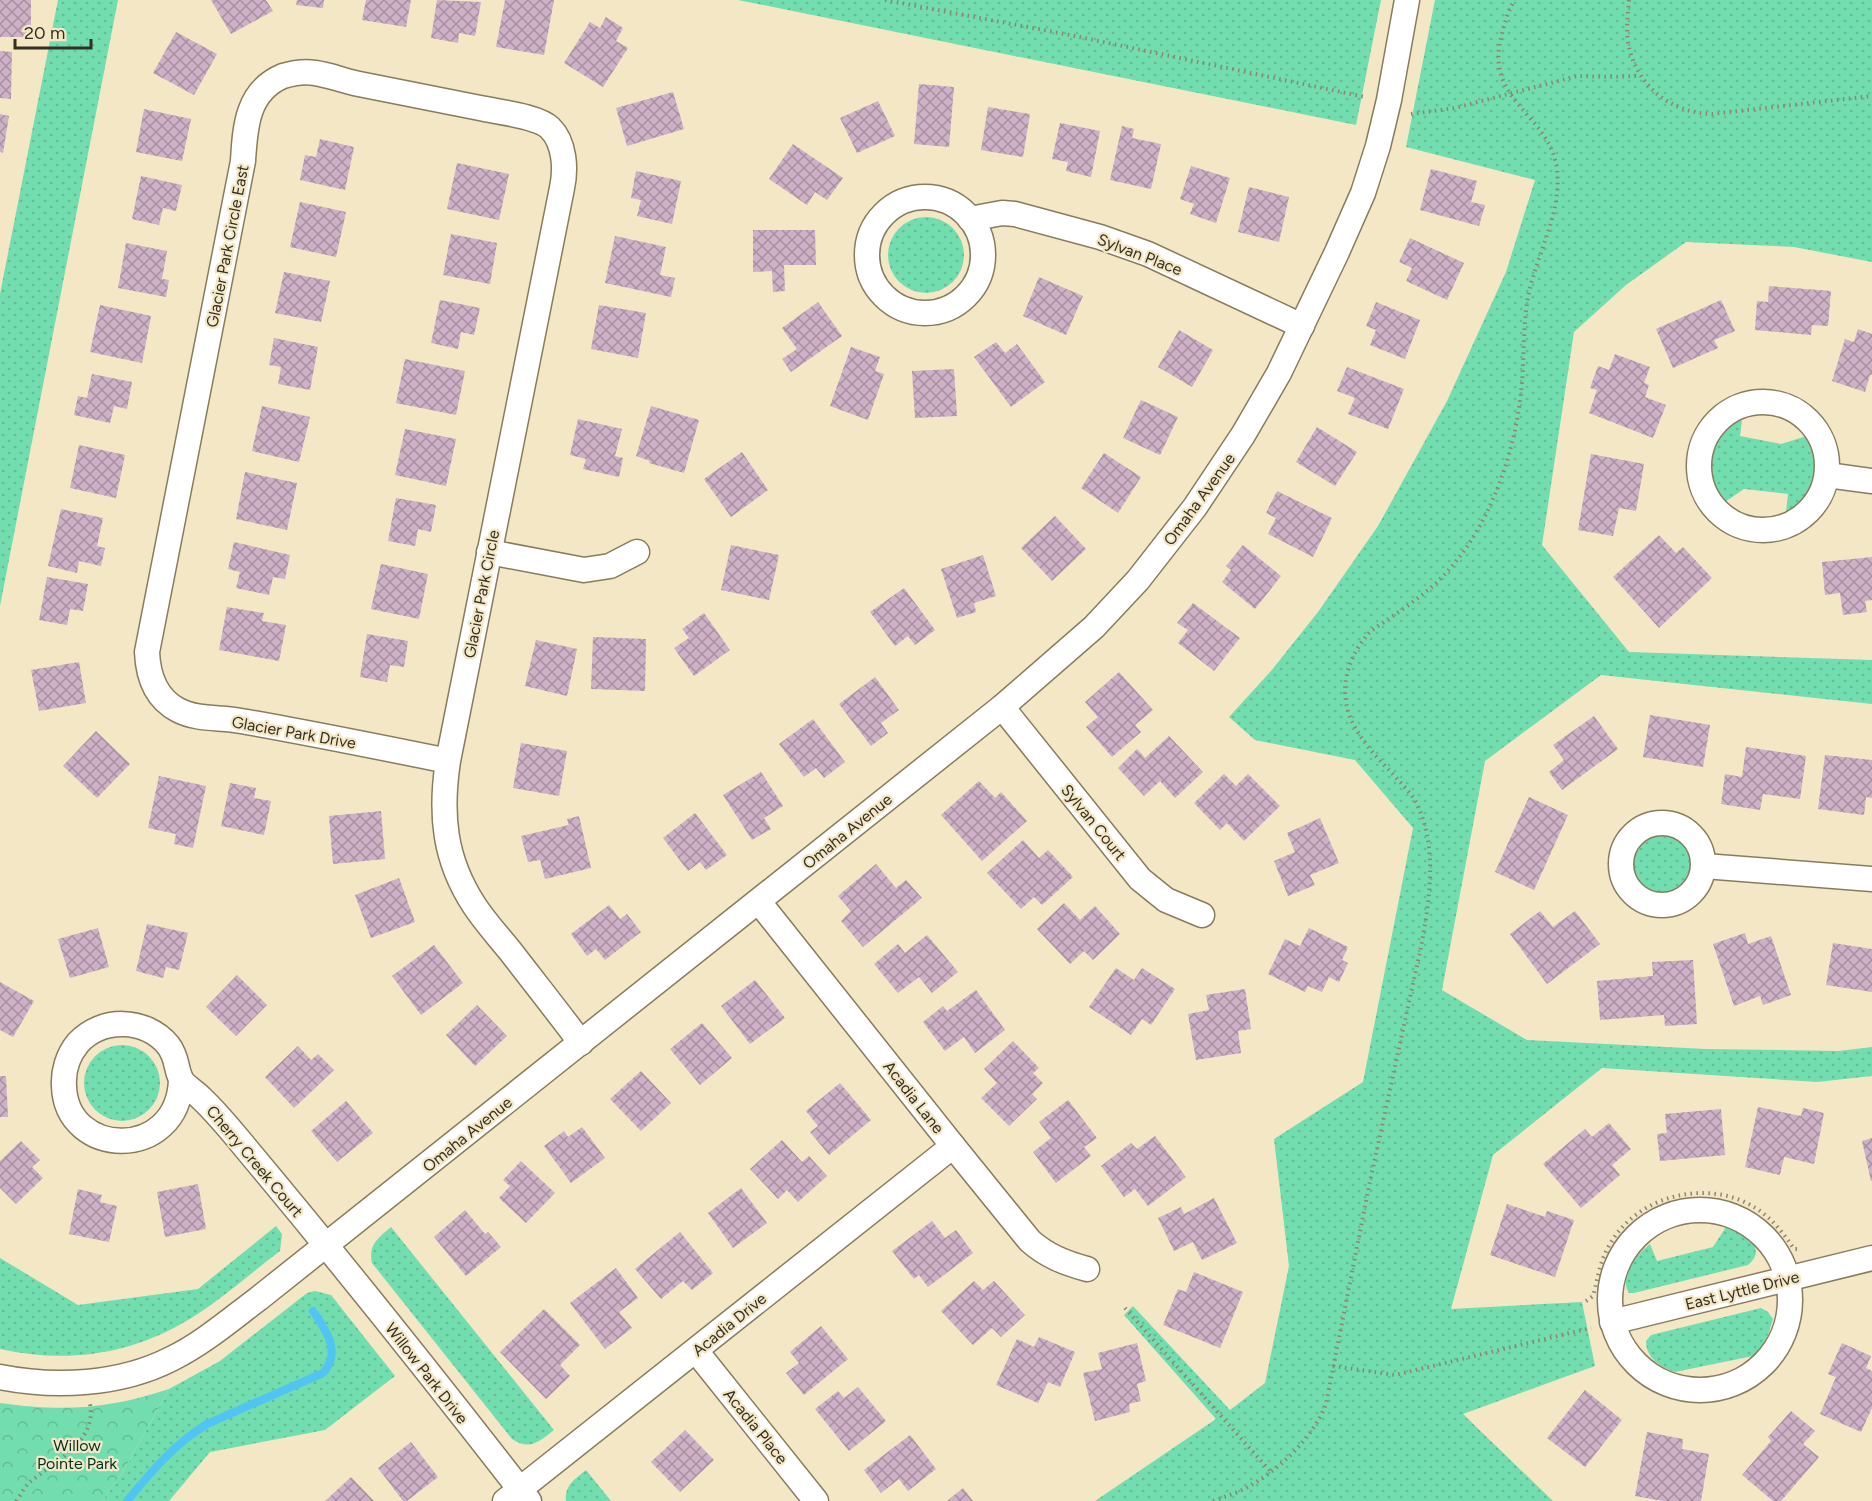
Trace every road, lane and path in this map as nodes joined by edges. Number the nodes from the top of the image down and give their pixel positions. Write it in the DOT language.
graph roads {
  1 [pos="885,0"];
  2 [pos="1407,0"];
  3 [pos="1515,0"];
  4 [pos="1629,0"];
  5 [pos="1636,76"];
  6 [pos="1510,93"];
  7 [pos="1872,96"];
  8 [pos="1389,100"];
  9 [pos="1409,114"];
  10 [pos="535,121"];
  11 [pos="970,219"];
  12 [pos="1302,326"];
  13 [pos="1827,475"];
  14 [pos="1872,481"];
  15 [pos="489,552"];
  16 [pos="637,552"];
  17 [pos="152,682"];
  18 [pos="1002,707"];
  19 [pos="448,761"];
  20 [pos="1704,866"];
  21 [pos="1872,879"];
  22 [pos="759,902"];
  23 [pos="1202,915"];
  24 [pos="581,1043"];
  25 [pos="181,1080"];
  26 [pos="952,1146"];
  27 [pos="326,1245"];
  28 [pos="1811,1246"];
  29 [pos="1872,1258"];
  30 [pos="1087,1269"];
  31 [pos="1787,1279"];
  32 [pos="1586,1301"];
  33 [pos="1125,1308"];
  34 [pos="1612,1322"];
  35 [pos="696,1351"];
  36 [pos="1333,1366"];
  37 [pos="0,1377"];
  38 [pos="90,1404"];
  39 [pos="1270,1471"];
  40 [pos="518,1497"];
  41 [pos="16,1501"];
  42 [pos="816,1501"];
  43 [pos="1213,1501"];
  1 -- 8 [label="path"];
  2 -- 8 [label="street, Omaha Avenue"];
  3 -- 6 [label="path"];
  4 -- 7 [label="path"];
  5 -- 6 [label="path"];
  6 -- 9 [label="path"];
  6 -- 36 [label="path"];
  8 -- 12 [label="street, Omaha Avenue"];
  10 -- 15 [label="street, Glacier Park Circle"];
  10 -- 17 [label="street, Glacier Park Circle East"];
  11 -- 11 [label="street"];
  11 -- 12 [label="street, Sylvan Place"];
  12 -- 18 [label="street, Omaha Avenue"];
  13 -- 13 [label="street"];
  13 -- 14 [label="street"];
  15 -- 16 [label="street"];
  15 -- 19 [label="street, Glacier Park Circle"];
  17 -- 19 [label="street, Glacier Park Drive"];
  18 -- 22 [label="street, Omaha Avenue"];
  18 -- 23 [label="street, Sylvan Court"];
  19 -- 24 [label="street, Glacier Park Circle"];
  20 -- 21 [label="street"];
  22 -- 24 [label="street, Omaha Avenue"];
  22 -- 26 [label="street, Acadia Lane"];
  24 -- 27 [label="street, Omaha Avenue"];
  25 -- 25 [label="street, Cherry Creek Court"];
  25 -- 27 [label="street, Cherry Creek Court"];
  26 -- 30 [label="street, Acadia Lane"];
  26 -- 35 [label="street, Acadia Drive"];
  27 -- 37 [label="street, Omaha Avenue"];
  27 -- 40 [label="street, Willow Park Drive"];
  28 -- 32 [label="path"];
  29 -- 31 [label="street, East Lyttle Drive"];
  31 -- 34 [label="street, East Lyttle Drive"];
  31 -- 34 [label="street"];
  31 -- 34 [label="street"];
  33 -- 39 [label="path"];
  34 -- 36 [label="path"];
  35 -- 40 [label="street, Acadia Drive"];
  35 -- 42 [label="street, Acadia Place"];
  36 -- 39 [label="path"];
  38 -- 41 [label="path"];
  39 -- 43 [label="path"];
}
